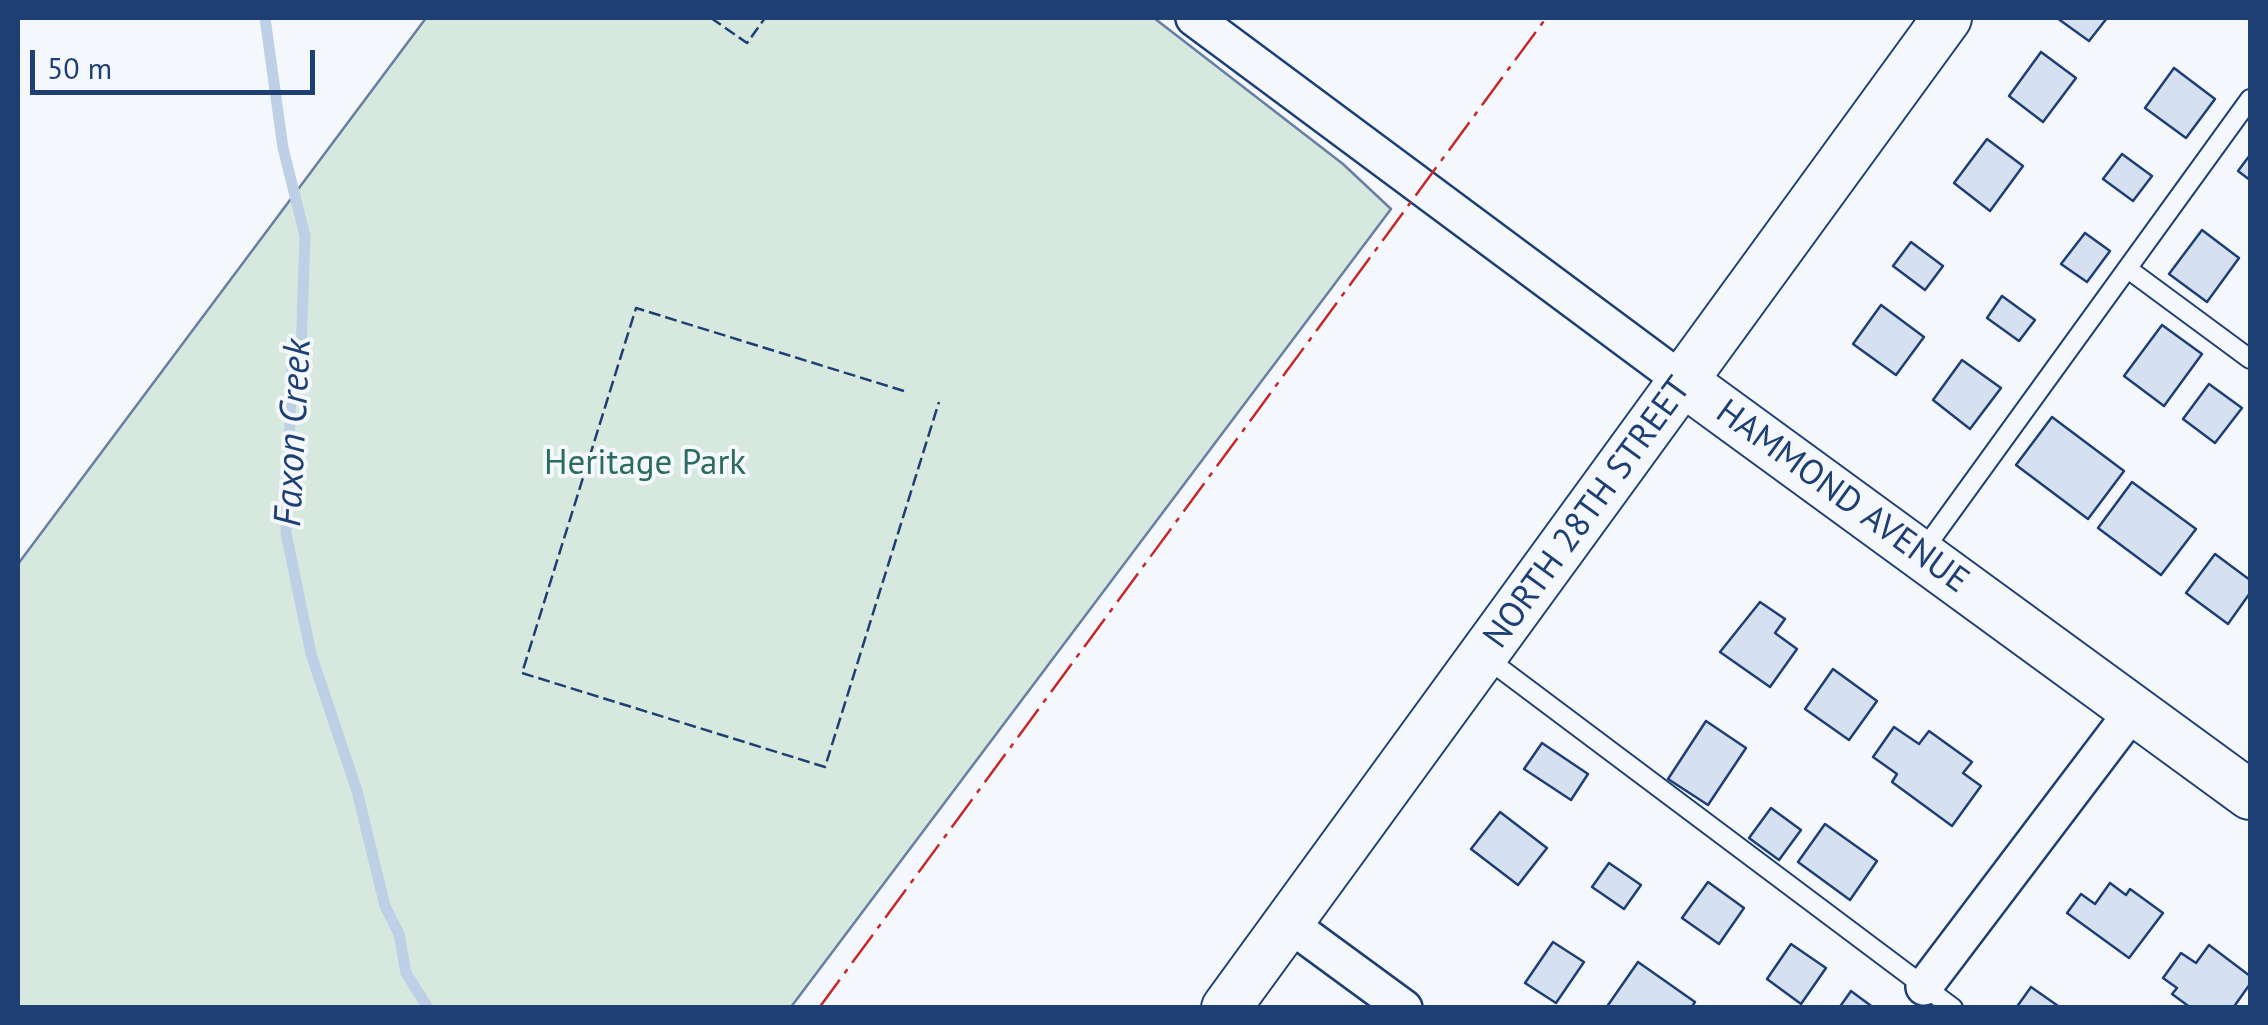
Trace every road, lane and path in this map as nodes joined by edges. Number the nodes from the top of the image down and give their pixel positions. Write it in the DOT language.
graph roads {
  1 [pos="1194,18"];
  2 [pos="1947,18"];
  3 [pos="2250,99"];
  4 [pos="2128,269"];
  5 [pos="2250,359"];
  6 [pos="1684,382"];
  7 [pos="1921,554"];
  8 [pos="1483,656"];
  9 [pos="2133,712"];
  10 [pos="2250,795"];
  11 [pos="1288,923"];
  12 [pos="1938,997"];
  13 [pos="1226,1008"];
  14 [pos="1404,1008"];
  1 -- 6 [label="street, HAMMOND AVENUE"];
  2 -- 6 [label="main road, NORTH 28TH STREET"];
  3 -- 4 [label="lane"];
  4 -- 5 [label="lane"];
  4 -- 7 [label="lane"];
  6 -- 7 [label="main road, HAMMOND AVENUE"];
  6 -- 8 [label="main road, NORTH 28TH STREET"];
  7 -- 9 [label="main road, HAMMOND AVENUE"];
  8 -- 11 [label="main road, NORTH 28TH STREET"];
  8 -- 12 [label="lane"];
  9 -- 10 [label="main road, HAMMOND AVENUE"];
  9 -- 12 [label="street"];
  11 -- 13 [label="main road, NORTH 28TH STREET"];
  11 -- 14 [label="street"];
}
